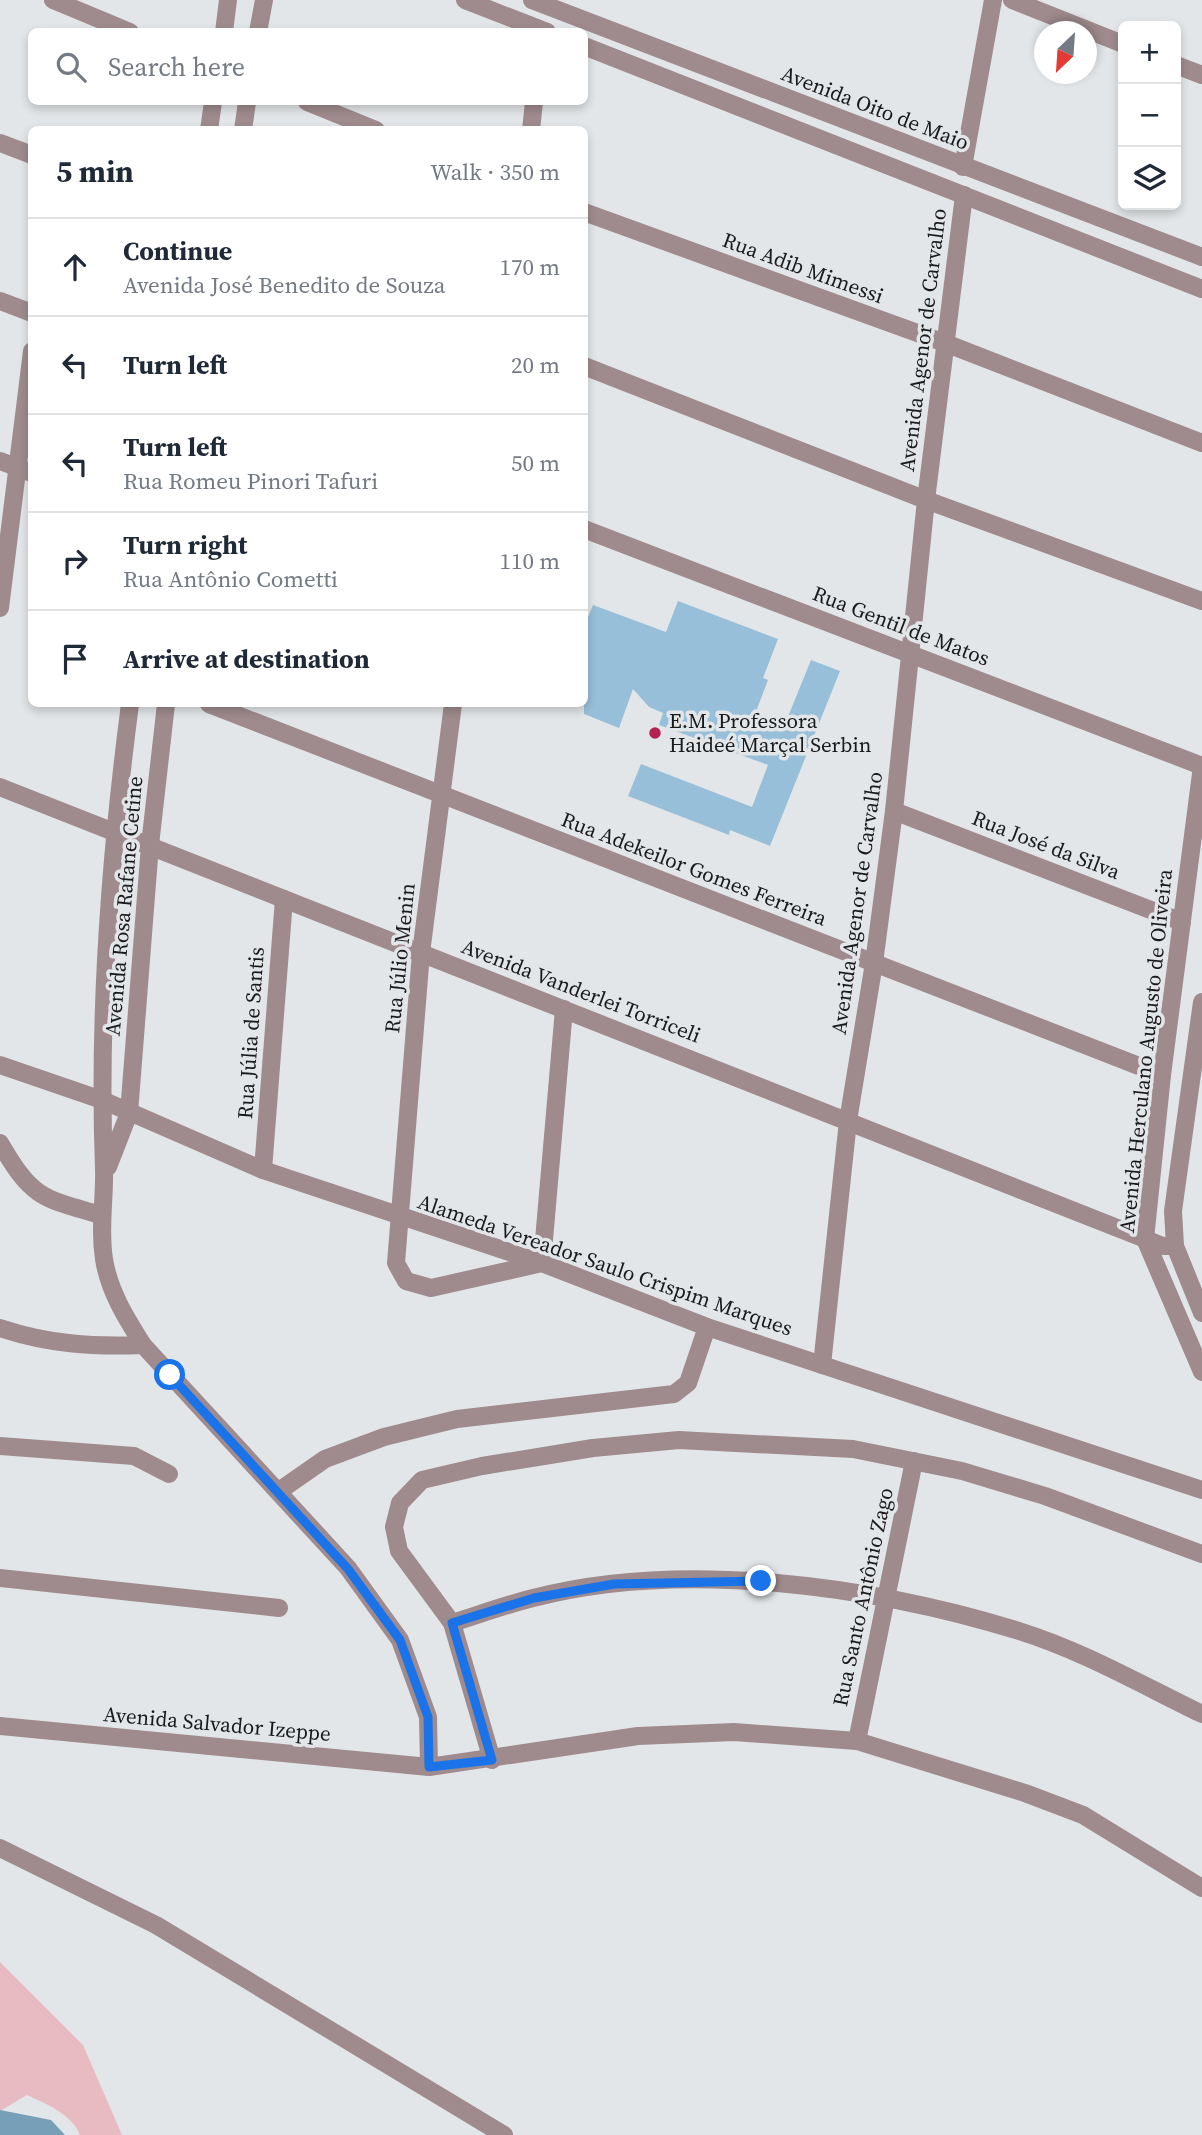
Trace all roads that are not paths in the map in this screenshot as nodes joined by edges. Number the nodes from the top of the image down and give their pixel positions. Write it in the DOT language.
graph roads {
  1 [pos="53,0"];
  2 [pos="228,0"];
  3 [pos="264,0"];
  4 [pos="465,0"];
  5 [pos="993,0"];
  6 [pos="1012,0"];
  7 [pos="542,2"];
  8 [pos="120,28"];
  9 [pos="224,28"];
  10 [pos="259,28"];
  11 [pos="537,28"];
  12 [pos="1118,42"];
  13 [pos="588,48"];
  14 [pos="1181,67"];
  15 [pos="1202,75"];
  16 [pos="213,105"];
  17 [pos="247,105"];
  18 [pos="314,105"];
  19 [pos="534,105"];
  20 [pos="210,126"];
  21 [pos="244,126"];
  22 [pos="366,126"];
  23 [pos="531,126"];
  24 [pos="0,143"];
  25 [pos="28,154"];
  26 [pos="963,167"];
  27 [pos="964,195"];
  28 [pos="588,213"];
  29 [pos="1202,257"];
  30 [pos="1202,289"];
  31 [pos="0,301"];
  32 [pos="28,312"];
  33 [pos="945,343"];
  34 [pos="588,368"];
  35 [pos="28,380"];
  36 [pos="1202,443"];
  37 [pos="16,467"];
  38 [pos="926,500"];
  39 [pos="588,531"];
  40 [pos="1202,601"];
  41 [pos="0,608"];
  42 [pos="911,654"];
  43 [pos="130,707"];
  44 [pos="166,707"];
  45 [pos="217,707"];
  46 [pos="453,707"];
  47 [pos="1202,766"];
  48 [pos="0,787"];
  49 [pos="441,795"];
  50 [pos="894,811"];
  51 [pos="113,832"];
  52 [pos="149,845"];
  53 [pos="284,899"];
  54 [pos="1182,922"];
  55 [pos="421,953"];
  56 [pos="874,963"];
  57 [pos="1202,1002"];
  58 [pos="564,1009"];
  59 [pos="0,1065"];
  60 [pos="1162,1075"];
  61 [pos="102,1100"];
  62 [pos="129,1113"];
  63 [pos="848,1121"];
  64 [pos="0,1143"];
  65 [pos="264,1170"];
  66 [pos="104,1175"];
  67 [pos="101,1215"];
  68 [pos="400,1217"];
  69 [pos="1145,1239"];
  70 [pos="1175,1246"];
  71 [pos="542,1263"];
  72 [pos="1202,1313"];
  73 [pos="707,1327"];
  74 [pos="0,1328"];
  75 [pos="143,1345"];
  76 [pos="822,1365"];
  77 [pos="1202,1372"];
  78 [pos="0,1446"];
  79 [pos="914,1461"];
  80 [pos="169,1474"];
  81 [pos="1202,1490"];
  82 [pos="279,1491"];
  83 [pos="1202,1554"];
  84 [pos="0,1578"];
  85 [pos="888,1598"];
  86 [pos="279,1608"];
  87 [pos="452,1623"];
  88 [pos="1202,1714"];
  89 [pos="0,1726"];
  90 [pos="857,1741"];
  91 [pos="492,1760"];
  92 [pos="429,1767"];
  93 [pos="0,1849"];
  94 [pos="1202,1888"];
  95 [pos="504,2135"];
  1 -- 8 [label="street"];
  2 -- 9 [label="street"];
  3 -- 10 [label="street"];
  4 -- 11 [label="street"];
  5 -- 26 [label="street"];
  6 -- 12 [label="street"];
  7 -- 26 [label="street, Avenida Oito de Maio"];
  13 -- 27 [label="street"];
  14 -- 15 [label="street"];
  16 -- 20 [label="street"];
  17 -- 21 [label="street"];
  18 -- 22 [label="street"];
  19 -- 23 [label="street"];
  24 -- 25 [label="street"];
  26 -- 29 [label="street, Avenida Oito de Maio"];
  27 -- 30 [label="street"];
  27 -- 33 [label="street, Avenida Agenor de Carvalho"];
  28 -- 33 [label="street, Rua Adib Mimessi"];
  31 -- 32 [label="street"];
  33 -- 36 [label="street, Rua Adib Mimessi"];
  33 -- 38 [label="street, Avenida Agenor de Carvalho"];
  34 -- 38 [label="street"];
  35 -- 37 [label="street"];
  37 -- 41 [label="street"];
  38 -- 40 [label="street"];
  38 -- 42 [label="street, Avenida Agenor de Carvalho"];
  39 -- 42 [label="street, Rua Gentil de Matos"];
  42 -- 47 [label="street, Rua Gentil de Matos"];
  42 -- 50 [label="street, Avenida Agenor de Carvalho"];
  43 -- 51 [label="street, Avenida Rosa Rafane Cetine"];
  44 -- 52 [label="street, Avenida Rosa Rafane Cetine"];
  45 -- 49 [label="street, Rua Adekeilor Gomes Ferreira"];
  46 -- 49 [label="street, Rua Júlio Menin"];
  47 -- 54 [label="street, Avenida Herculano Augusto de Oliveira"];
  48 -- 51 [label="street, Avenida Vanderlei Torriceli"];
  49 -- 55 [label="street, Rua Júlio Menin"];
  49 -- 56 [label="street, Rua Adekeilor Gomes Ferreira"];
  50 -- 54 [label="street, Rua José da Silva"];
  50 -- 56 [label="street, Avenida Agenor de Carvalho"];
  51 -- 52 [label="street, Avenida Vanderlei Torriceli"];
  51 -- 61 [label="street, Avenida Rosa Rafane Cetine"];
  52 -- 53 [label="street, Avenida Vanderlei Torriceli"];
  52 -- 62 [label="street, Avenida Rosa Rafane Cetine"];
  53 -- 55 [label="street, Avenida Vanderlei Torriceli"];
  53 -- 65 [label="street, Rua Júlia de Santis"];
  54 -- 60 [label="street, Avenida Herculano Augusto de Oliveira"];
  55 -- 58 [label="street, Avenida Vanderlei Torriceli"];
  55 -- 68 [label="street, Rua Júlio Menin"];
  56 -- 60 [label="street, Rua Adekeilor Gomes Ferreira"];
  56 -- 63 [label="street, Avenida Agenor de Carvalho"];
  57 -- 70 [label="street, Avenida Herculano Augusto de Oliveira"];
  58 -- 63 [label="street, Avenida Vanderlei Torriceli"];
  58 -- 71 [label="street"];
  59 -- 61 [label="street, Alameda Vereador Saulo Crispim Marques"];
  60 -- 69 [label="street, Avenida Herculano Augusto de Oliveira"];
  61 -- 62 [label="street, Alameda Vereador Saulo Crispim Marques"];
  61 -- 66 [label="street, Avenida Rosa Rafane Cetine"];
  62 -- 65 [label="street, Alameda Vereador Saulo Crispim Marques"];
  62 -- 66 [label="street, Avenida Rosa Rafane Cetine"];
  63 -- 69 [label="street, Avenida Vanderlei Torriceli"];
  63 -- 76 [label="street, Avenida Agenor de Carvalho"];
  64 -- 67 [label="street"];
  65 -- 68 [label="street, Alameda Vereador Saulo Crispim Marques"];
  66 -- 67 [label="street"];
  67 -- 75 [label="street"];
  68 -- 71 [label="street, Alameda Vereador Saulo Crispim Marques"];
  68 -- 71 [label="street, Rua Júlio Menin"];
  69 -- 70 [label="street, Avenida Vanderlei Torriceli"];
  69 -- 77 [label="street, Avenida Herculano Augusto de Oliveira"];
  70 -- 72 [label="street, Avenida Herculano Augusto de Oliveira"];
  71 -- 73 [label="street, Alameda Vereador Saulo Crispim Marques"];
  73 -- 76 [label="street, Alameda Vereador Saulo Crispim Marques"];
  73 -- 82 [label="street"];
  74 -- 75 [label="street"];
  75 -- 82 [label="street"];
  76 -- 81 [label="street, Alameda Vereador Saulo Crispim Marques"];
  78 -- 80 [label="street"];
  79 -- 83 [label="street"];
  79 -- 85 [label="street, Rua Santo Antônio Zago"];
  79 -- 87 [label="street"];
  82 -- 92 [label="street"];
  84 -- 86 [label="street"];
  85 -- 87 [label="street"];
  85 -- 88 [label="street"];
  85 -- 90 [label="street, Rua Santo Antônio Zago"];
  87 -- 91 [label="street"];
  89 -- 92 [label="street, Avenida Salvador Izeppe"];
  90 -- 91 [label="street, Avenida Salvador Izeppe"];
  90 -- 94 [label="street, Avenida Salvador Izeppe"];
  91 -- 92 [label="street, Avenida Salvador Izeppe"];
  93 -- 95 [label="street"];
}
